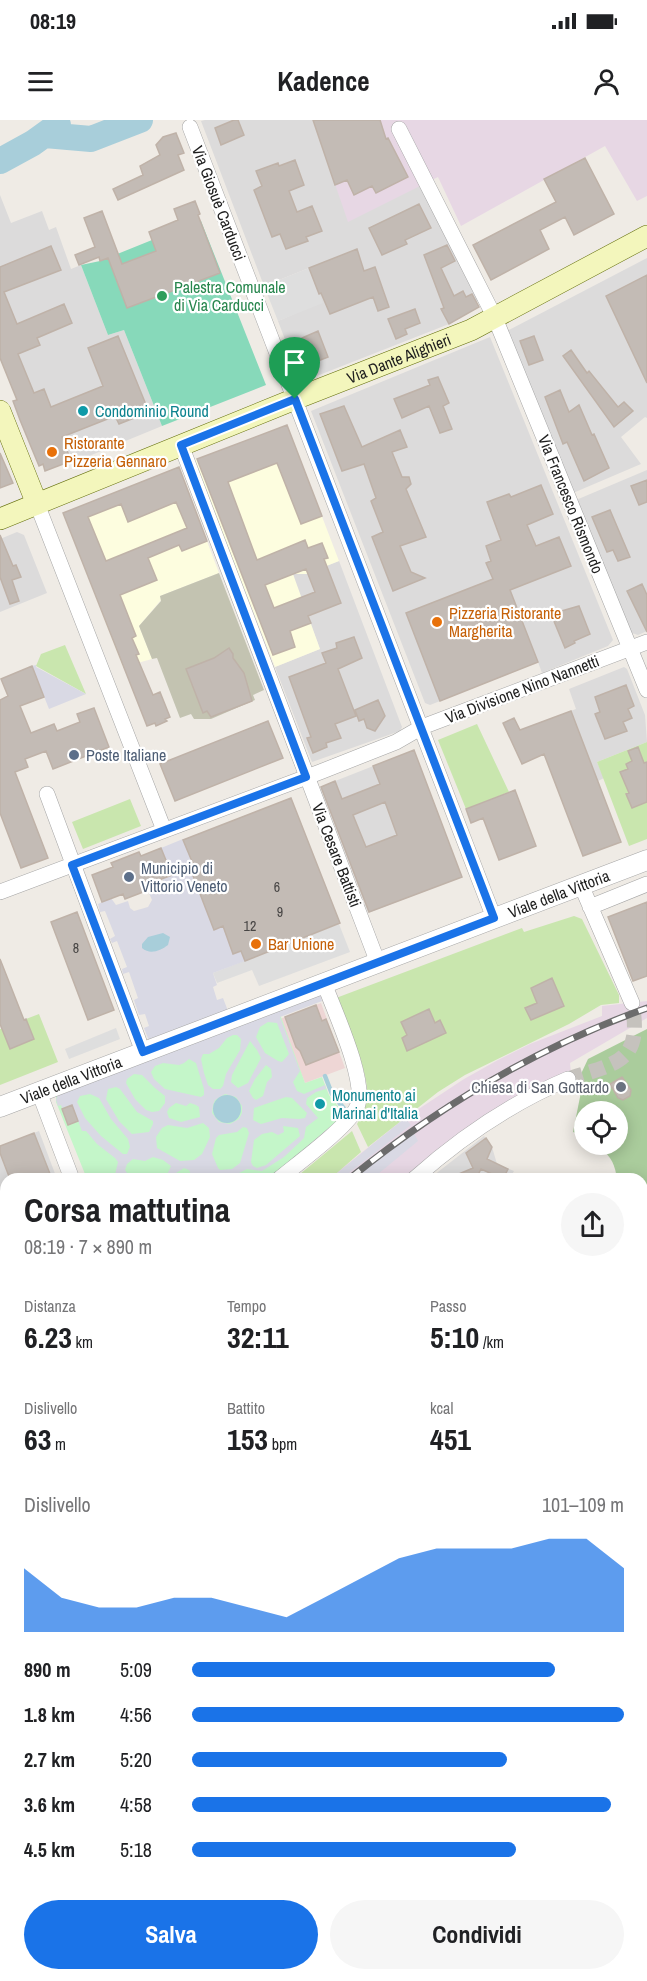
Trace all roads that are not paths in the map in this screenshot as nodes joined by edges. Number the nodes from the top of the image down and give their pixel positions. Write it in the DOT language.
graph roads {
  1 [pos="190,127"];
  2 [pos="399,129"];
  3 [pos="647,236"];
  4 [pos="495,318"];
  5 [pos="295,399"];
  6 [pos="0,411"];
  7 [pos="181,445"];
  8 [pos="37,504"];
  9 [pos="0,519"];
  10 [pos="647,642"];
  11 [pos="630,648"];
  12 [pos="647,690"];
  13 [pos="422,727"];
  14 [pos="306,777"];
  15 [pos="47,794"];
  16 [pos="164,830"];
  17 [pos="647,860"];
  18 [pos="72,865"];
  19 [pos="647,884"];
  20 [pos="581,885"];
  21 [pos="0,892"];
  22 [pos="590,907"];
  23 [pos="494,918"];
  24 [pos="378,963"];
  25 [pos="324,983"];
  26 [pos="632,1003"];
  27 [pos="143,1052"];
  28 [pos="568,1079"];
  29 [pos="39,1092"];
  30 [pos="0,1107"];
  31 [pos="70,1173"];
  32 [pos="286,1173"];
  33 [pos="421,1173"];
  1 -- 5 [label="street, Via Giosuè Carducci"];
  2 -- 4 [label="street"];
  3 -- 4 [label="main road, Via Dante Alighieri"];
  4 -- 5 [label="main road, Via Dante Alighieri"];
  4 -- 11 [label="street, Via Francesco Rismondo"];
  5 -- 7 [label="main road, Via Dante Alighieri"];
  5 -- 13 [label="street, Via Giosuè Carducci"];
  6 -- 8 [label="main road"];
  7 -- 8 [label="main road, Via Dante Alighieri"];
  7 -- 14 [label="street, Via Cesare Battisti"];
  8 -- 9 [label="main road, Via Dante Alighieri"];
  8 -- 16 [label="street"];
  10 -- 11 [label="street, Via Divisione Nino Nannetti"];
  11 -- 12 [label="street, Via Francesco Rismondo"];
  11 -- 13 [label="street, Via Divisione Nino Nannetti"];
  13 -- 14 [label="street, Via Divisione Nino Nannetti"];
  13 -- 23 [label="street, Via Giosuè Carducci"];
  14 -- 16 [label="street, Via Divisione Nino Nannetti"];
  14 -- 24 [label="street, Via Cesare Battisti"];
  15 -- 18 [label="street"];
  16 -- 18 [label="street, Via Divisione Nino Nannetti"];
  17 -- 20 [label="street, Viale della Vittoria"];
  18 -- 21 [label="street, Via Divisione Nino Nannetti"];
  18 -- 27 [label="street"];
  19 -- 22 [label="street, Viale della Vittoria"];
  20 -- 22 [label="street"];
  20 -- 23 [label="street, Viale della Vittoria"];
  22 -- 26 [label="street"];
  23 -- 24 [label="street, Viale della Vittoria"];
  24 -- 25 [label="street, Viale della Vittoria"];
  25 -- 27 [label="street, Viale della Vittoria"];
  25 -- 32 [label="street"];
  27 -- 29 [label="street, Viale della Vittoria"];
  28 -- 33 [label="street"];
  29 -- 30 [label="street, Viale della Vittoria"];
  29 -- 31 [label="street"];
}
